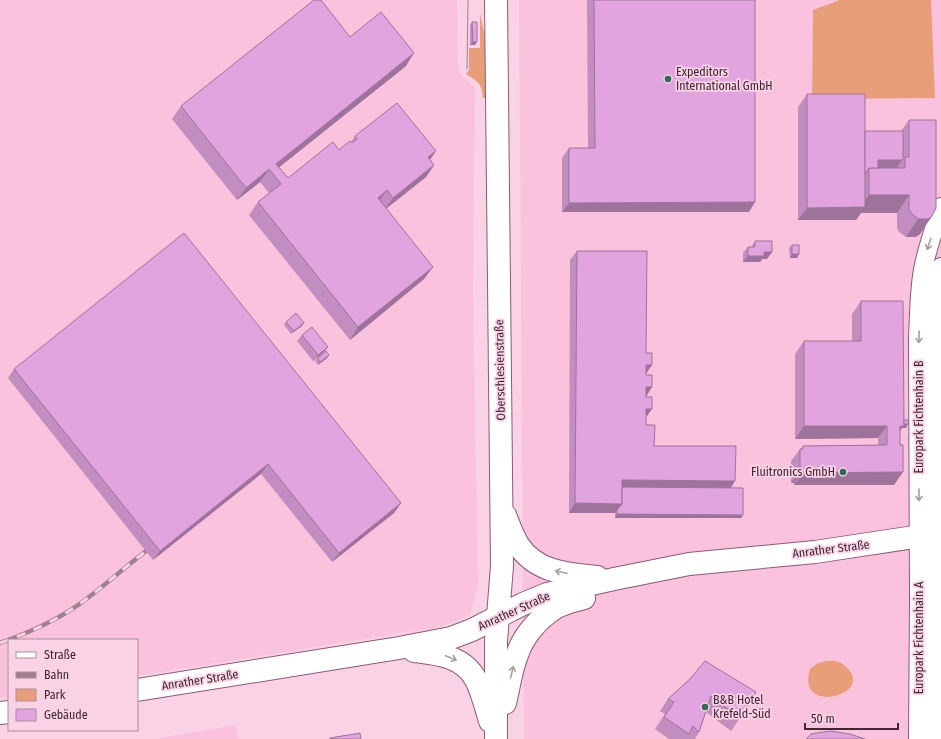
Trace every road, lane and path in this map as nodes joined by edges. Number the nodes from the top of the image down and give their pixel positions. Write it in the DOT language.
graph roads {
  1 [pos="496,0"];
  2 [pos="941,207"];
  3 [pos="941,267"];
  4 [pos="928,298"];
  5 [pos="502,508"];
  6 [pos="932,534"];
  7 [pos="614,579"];
  8 [pos="499,616"];
  9 [pos="399,648"];
  10 [pos="138,690"];
  11 [pos="496,738"];
  12 [pos="918,739"];
  13 [pos="935,739"];
  1 -- 5 [label="main road, Oberschlesienstraße"];
  2 -- 4 [label="street, Europark Fichtenhain B, one-way"];
  3 -- 4 [label="street, Europark Fichtenhain B"];
  4 -- 6 [label="street, Europark Fichtenhain B"];
  7 -- 5 [label="main road, one-way"];
  5 -- 8 [label="main road, Oberschlesienstraße"];
  6 -- 7 [label="main road, Anrather Straße"];
  6 -- 12 [label="street, Europark Fichtenhain A"];
  6 -- 13 [label="street, Europark Fichtenhain A"];
  7 -- 8 [label="main road, Anrather Straße"];
  11 -- 7 [label="main road, one-way"];
  8 -- 9 [label="main road, Anrather Straße"];
  8 -- 11 [label="main road, Oberschlesienstraße"];
  9 -- 10 [label="main road, Anrather Straße"];
  9 -- 11 [label="main road, one-way"];
}
